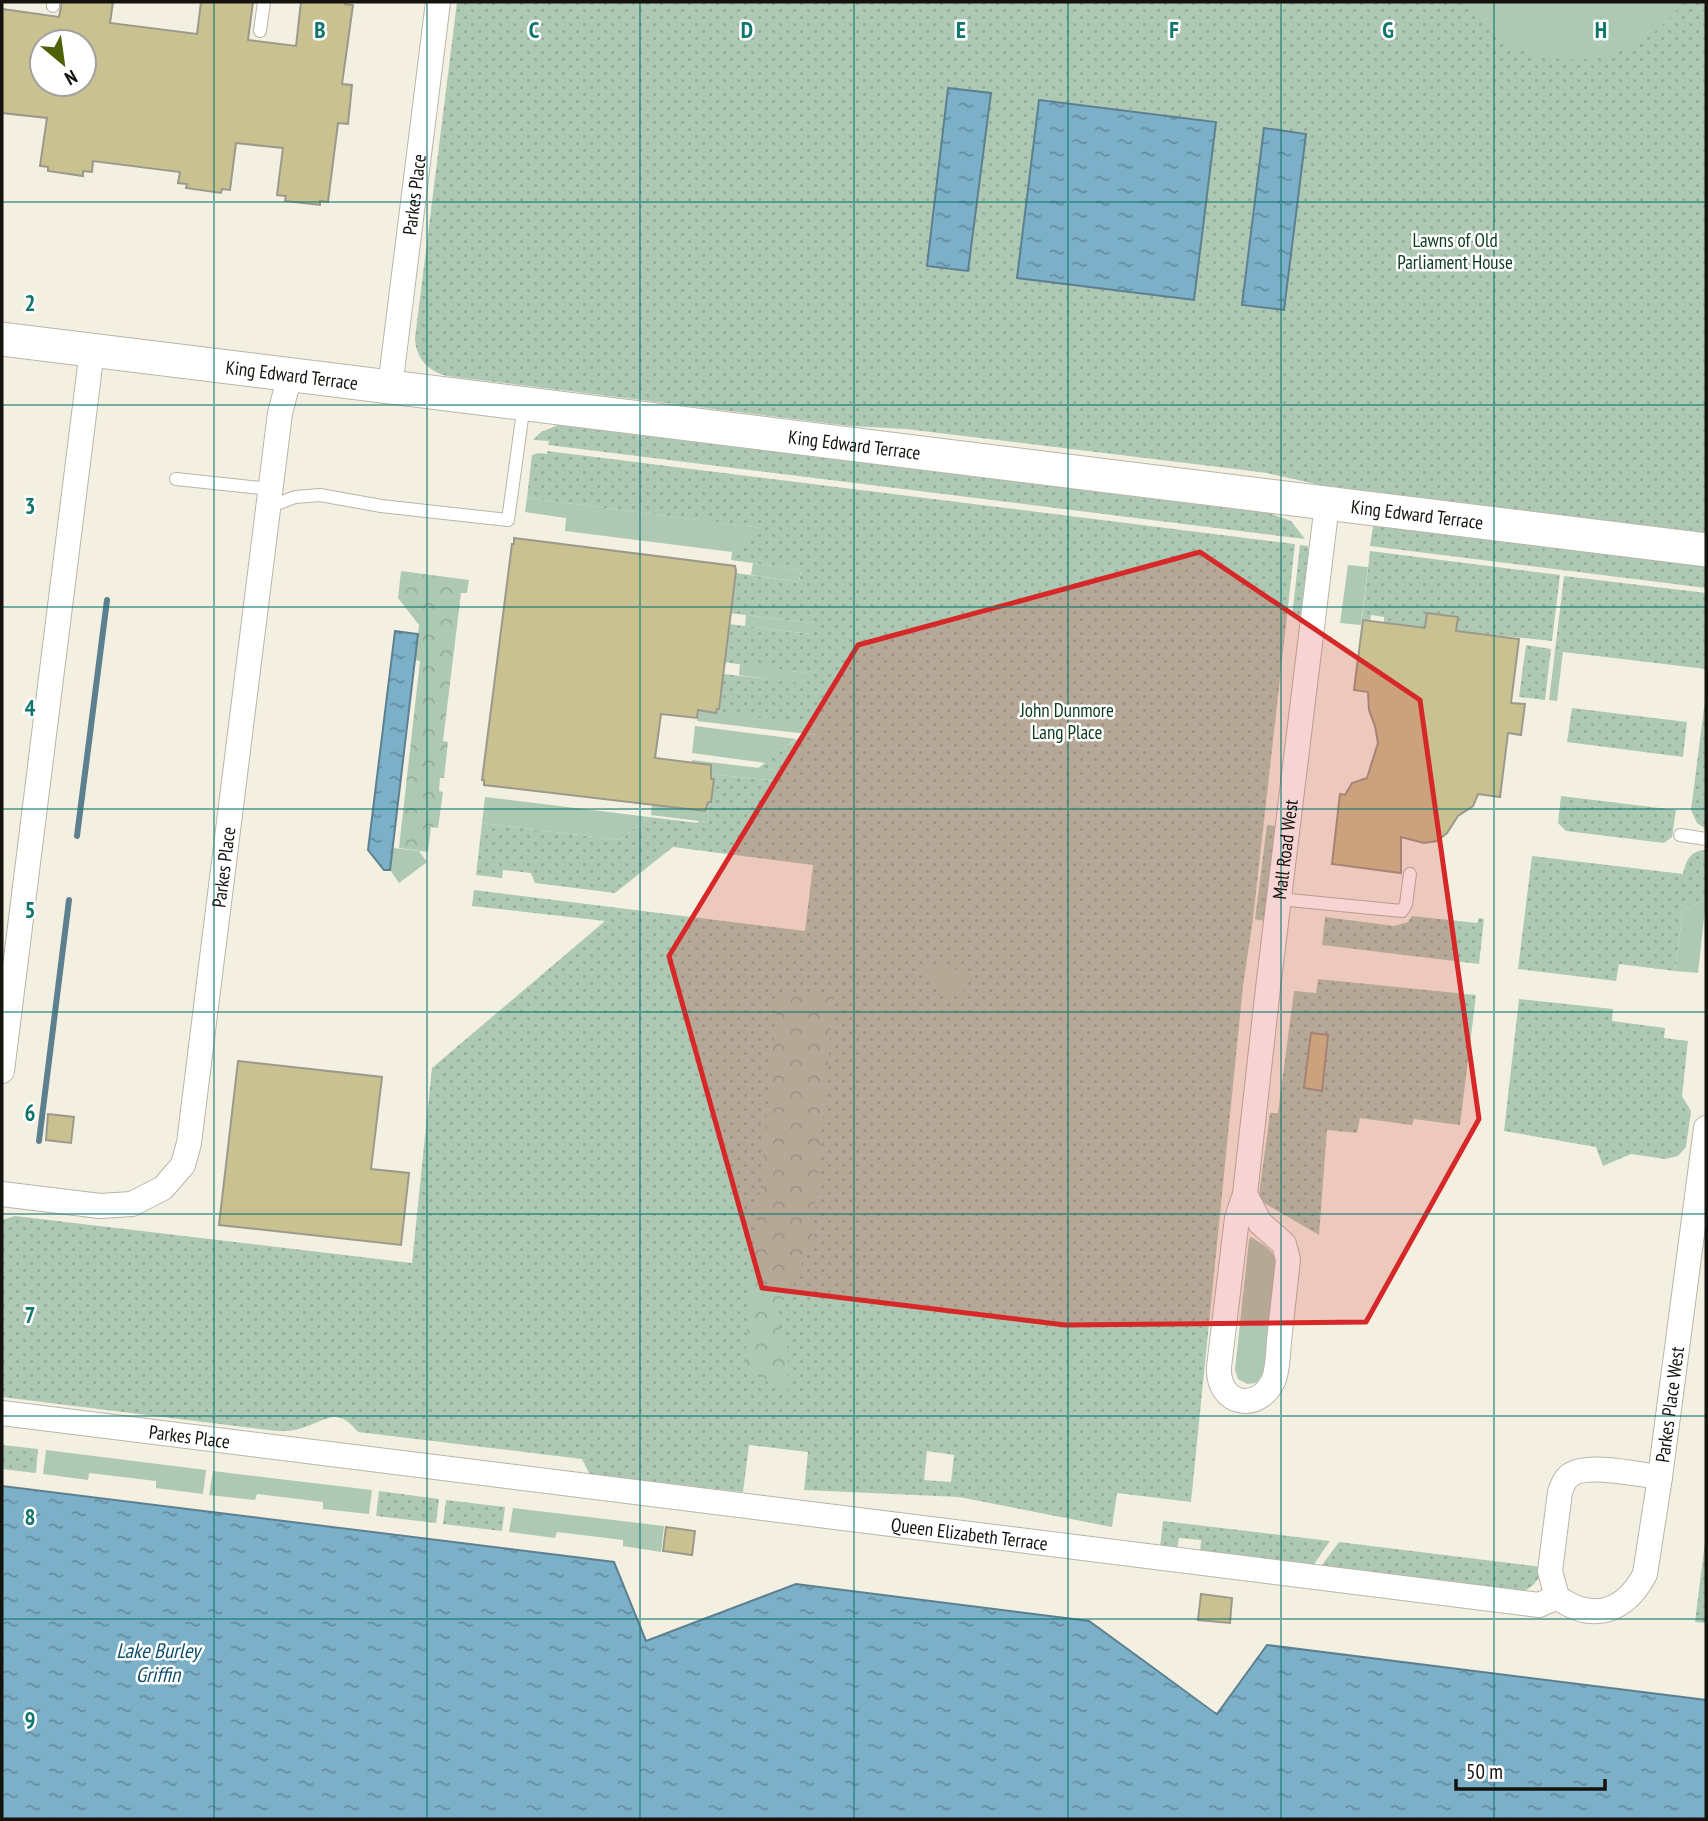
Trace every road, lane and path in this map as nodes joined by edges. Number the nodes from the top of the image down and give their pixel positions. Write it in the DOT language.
graph roads {
  1 [pos="264,2"];
  2 [pos="438,2"];
  3 [pos="260,32"];
  4 [pos="2,339"];
  5 [pos="92,351"];
  6 [pos="274,373"];
  7 [pos="390,387"];
  8 [pos="524,404"];
  9 [pos="176,479"];
  10 [pos="269,498"];
  11 [pos="1327,503"];
  12 [pos="1706,550"];
  13 [pos="1680,835"];
  14 [pos="1706,839"];
  15 [pos="1410,874"];
  16 [pos="1279,899"];
  17 [pos="2,1071"];
  18 [pos="1706,1128"];
  19 [pos="1703,1175"];
  20 [pos="2,1194"];
  21 [pos="1245,1194"];
  22 [pos="2,1413"];
  23 [pos="378,1460"];
  24 [pos="1660,1477"];
  25 [pos="1557,1597"];
  1 -- 3 [label="lane"];
  2 -- 7 [label="street, Parkes Place"];
  4 -- 5 [label="main road, King Edward Terrace"];
  5 -- 6 [label="main road, King Edward Terrace"];
  5 -- 17 [label="street"];
  6 -- 7 [label="main road, King Edward Terrace"];
  6 -- 10 [label="street, Parkes Place"];
  7 -- 8 [label="main road, King Edward Terrace"];
  8 -- 10 [label="lane"];
  8 -- 11 [label="main road, King Edward Terrace"];
  9 -- 10 [label="lane"];
  10 -- 20 [label="street, Parkes Place"];
  11 -- 12 [label="main road, King Edward Terrace"];
  11 -- 16 [label="street, Mall Road West"];
  13 -- 14 [label="lane"];
  15 -- 16 [label="lane"];
  16 -- 21 [label="street, Mall Road West"];
  18 -- 19 [label="street, Parkes Place West"];
  19 -- 24 [label="street, Parkes Place West"];
  21 -- 21 [label="street, Mall Road West"];
  22 -- 23 [label="street, Parkes Place"];
  23 -- 25 [label="street, Queen Elizabeth Terrace"];
  24 -- 25 [label="street, Parkes Place West"];
  24 -- 25 [label="street"];
}
